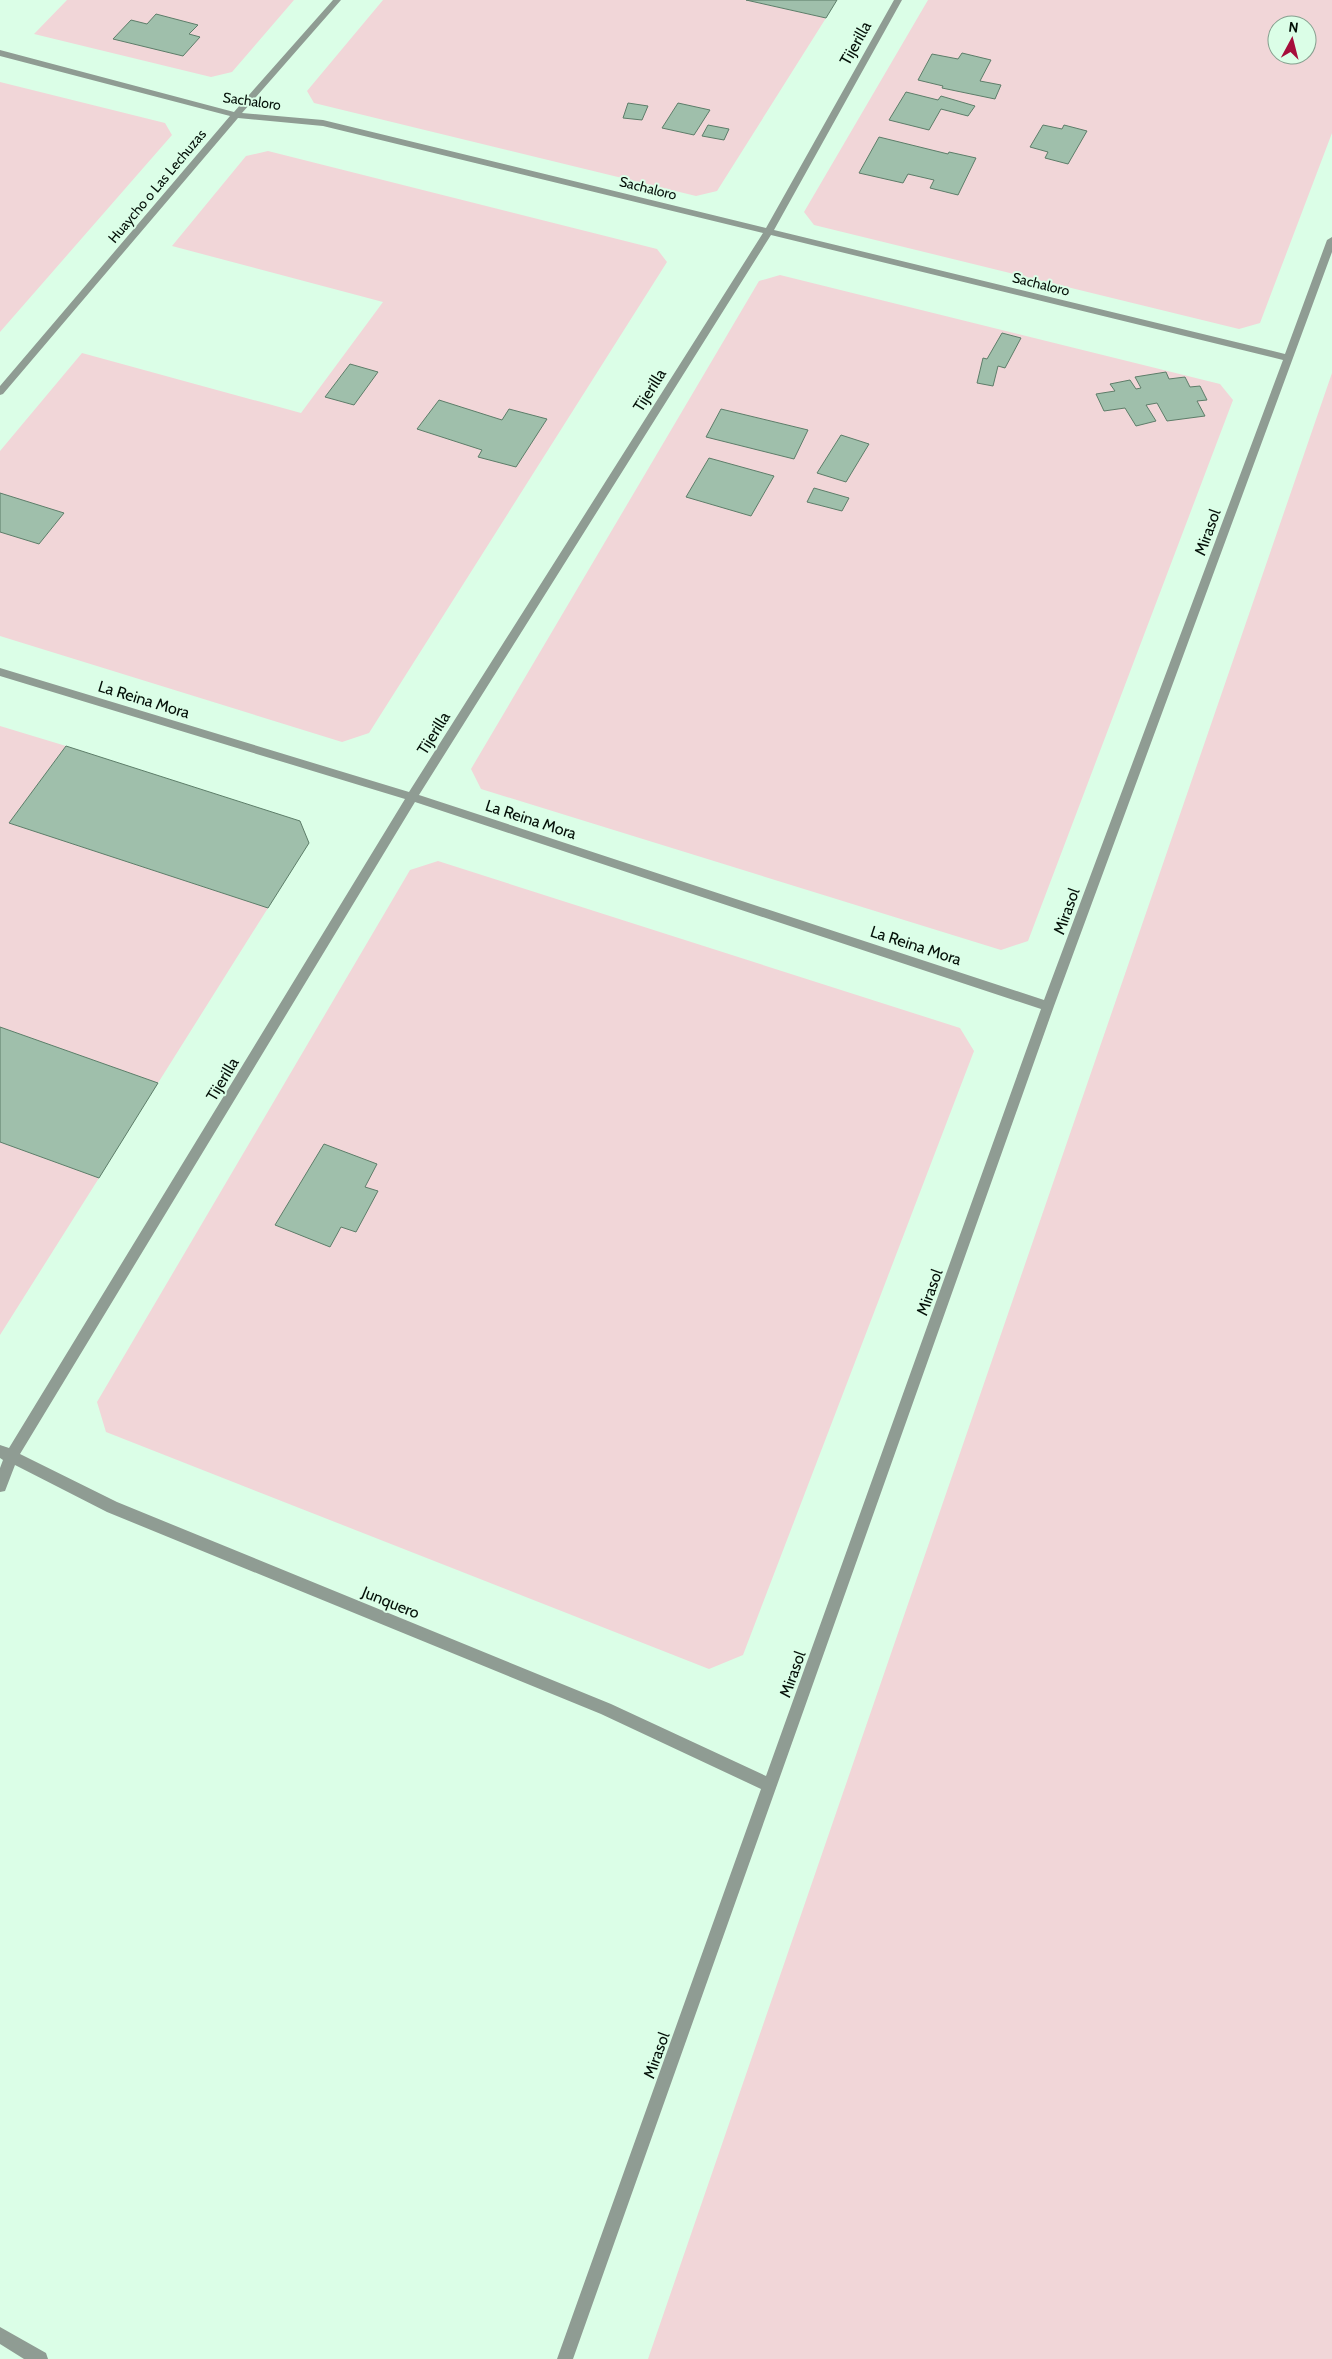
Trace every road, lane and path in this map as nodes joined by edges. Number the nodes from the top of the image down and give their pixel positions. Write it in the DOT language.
graph roads {
  1 [pos="337,0"];
  2 [pos="898,0"];
  3 [pos="0,53"];
  4 [pos="236,115"];
  5 [pos="768,232"];
  6 [pos="1332,240"];
  7 [pos="1288,358"];
  8 [pos="0,392"];
  9 [pos="0,672"];
  10 [pos="412,797"];
  11 [pos="1048,1006"];
  12 [pos="6,1453"];
  13 [pos="0,1486"];
  14 [pos="770,1785"];
  15 [pos="0,2335"];
  16 [pos="40,2359"];
  17 [pos="565,2359"];
  1 -- 4 [label="street, Huaycho o Las Lechuzas"];
  2 -- 5 [label="street, Tijerilla"];
  3 -- 4 [label="street, Sachaloro"];
  4 -- 5 [label="street, Sachaloro"];
  4 -- 8 [label="street, Huaycho o Las Lechuzas"];
  5 -- 7 [label="street, Sachaloro"];
  5 -- 10 [label="street, Tijerilla"];
  6 -- 7 [label="street, Mirasol"];
  7 -- 11 [label="street, Mirasol"];
  9 -- 10 [label="street, La Reina Mora"];
  10 -- 11 [label="street, La Reina Mora"];
  10 -- 12 [label="street, Tijerilla"];
  11 -- 14 [label="street, Mirasol"];
  12 -- 13 [label="street, Tijerilla"];
  12 -- 14 [label="street, Junquero"];
  14 -- 17 [label="street, Mirasol"];
  15 -- 16 [label="street"];
}
